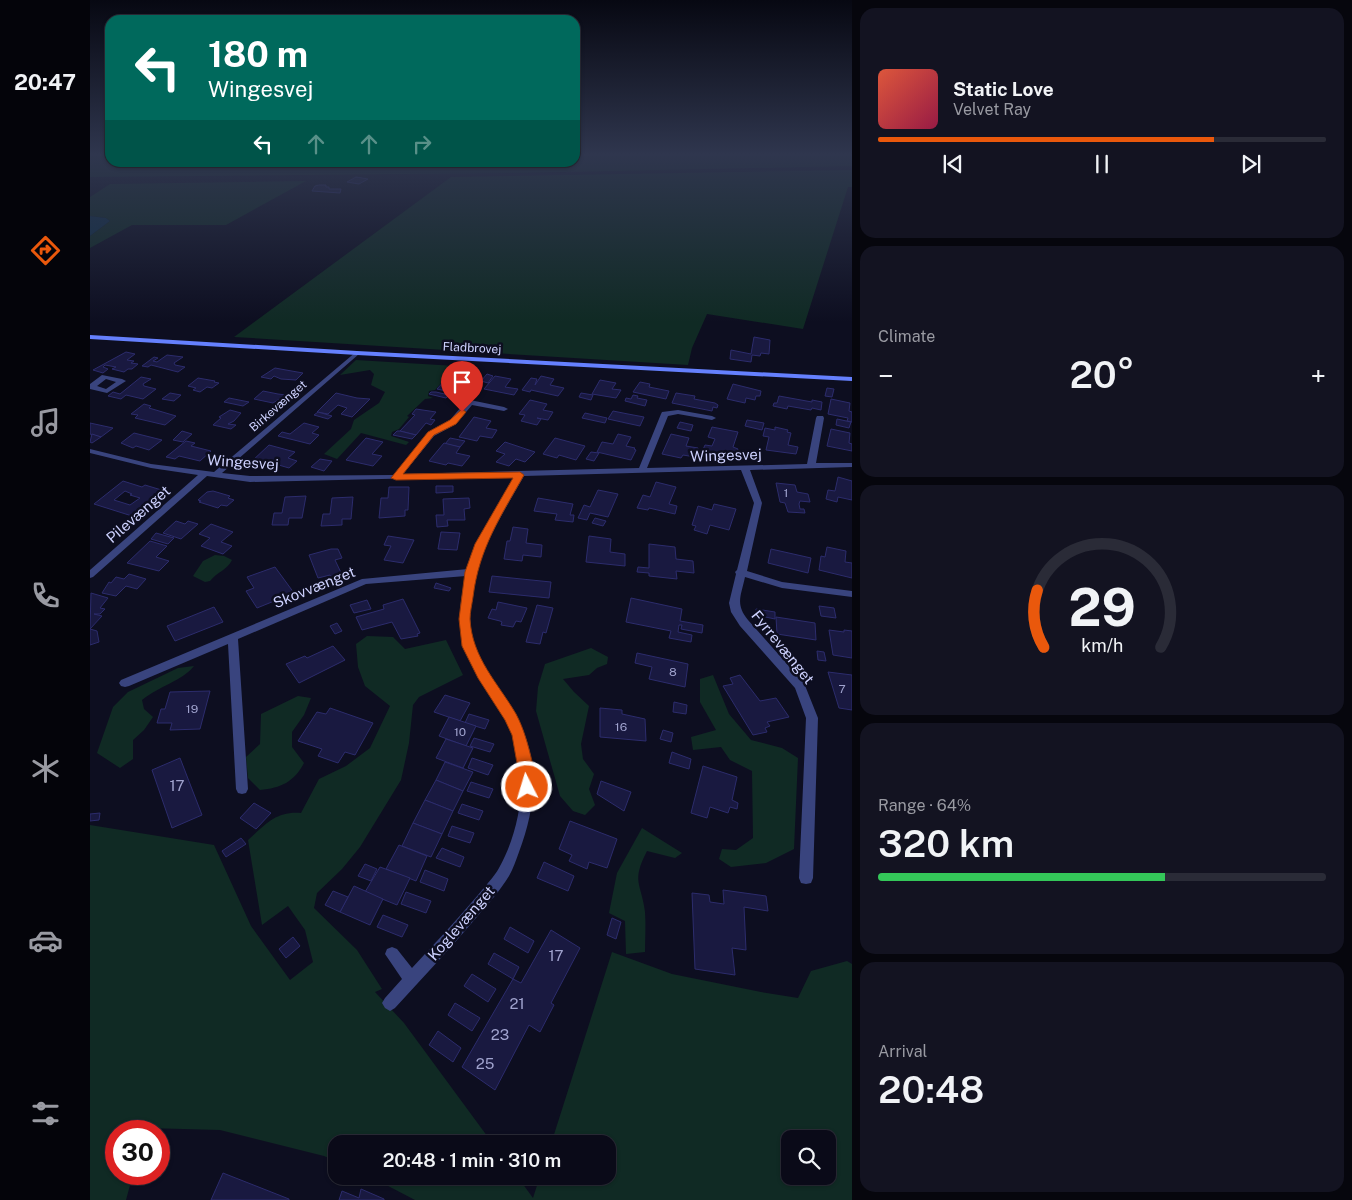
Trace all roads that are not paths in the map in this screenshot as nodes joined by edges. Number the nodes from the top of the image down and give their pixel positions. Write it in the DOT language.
graph roads {
  1 [pos="90,336"];
  2 [pos="356,353"];
  3 [pos="852,379"];
  4 [pos="504,409"];
  5 [pos="712,418"];
  6 [pos="820,418"];
  7 [pos="90,451"];
  8 [pos="852,465"];
  9 [pos="811,467"];
  10 [pos="745,469"];
  11 [pos="642,472"];
  12 [pos="204,474"];
  13 [pos="215,475"];
  14 [pos="520,475"];
  15 [pos="396,478"];
  16 [pos="470,572"];
  17 [pos="740,572"];
  18 [pos="90,575"];
  19 [pos="852,594"];
  20 [pos="233,637"];
  21 [pos="125,683"];
  22 [pos="242,789"];
  23 [pos="806,878"];
  24 [pos="392,954"];
  25 [pos="411,978"];
  26 [pos="390,1003"];
  1 -- 2 [label="main road, Fladbrovej"];
  2 -- 3 [label="main road, Fladbrovej"];
  2 -- 13 [label="street, Birkevænget"];
  4 -- 15 [label="street"];
  5 -- 11 [label="street"];
  6 -- 9 [label="street"];
  7 -- 12 [label="street, Wingesvej"];
  8 -- 9 [label="street, Wingesvej"];
  9 -- 10 [label="street, Wingesvej"];
  10 -- 11 [label="street, Wingesvej"];
  10 -- 17 [label="street, Fyrrevænget"];
  11 -- 14 [label="street, Wingesvej"];
  12 -- 13 [label="street, Wingesvej"];
  12 -- 18 [label="street, Pilevænget"];
  13 -- 15 [label="street, Wingesvej"];
  14 -- 15 [label="street, Wingesvej"];
  14 -- 16 [label="street, Koglevænget"];
  16 -- 20 [label="street, Skovvænget"];
  16 -- 25 [label="street, Koglevænget"];
  17 -- 19 [label="street"];
  17 -- 23 [label="street, Fyrrevænget"];
  20 -- 21 [label="street, Skovvænget"];
  20 -- 22 [label="street"];
  24 -- 25 [label="street"];
  25 -- 26 [label="street, Koglevænget"];
}
